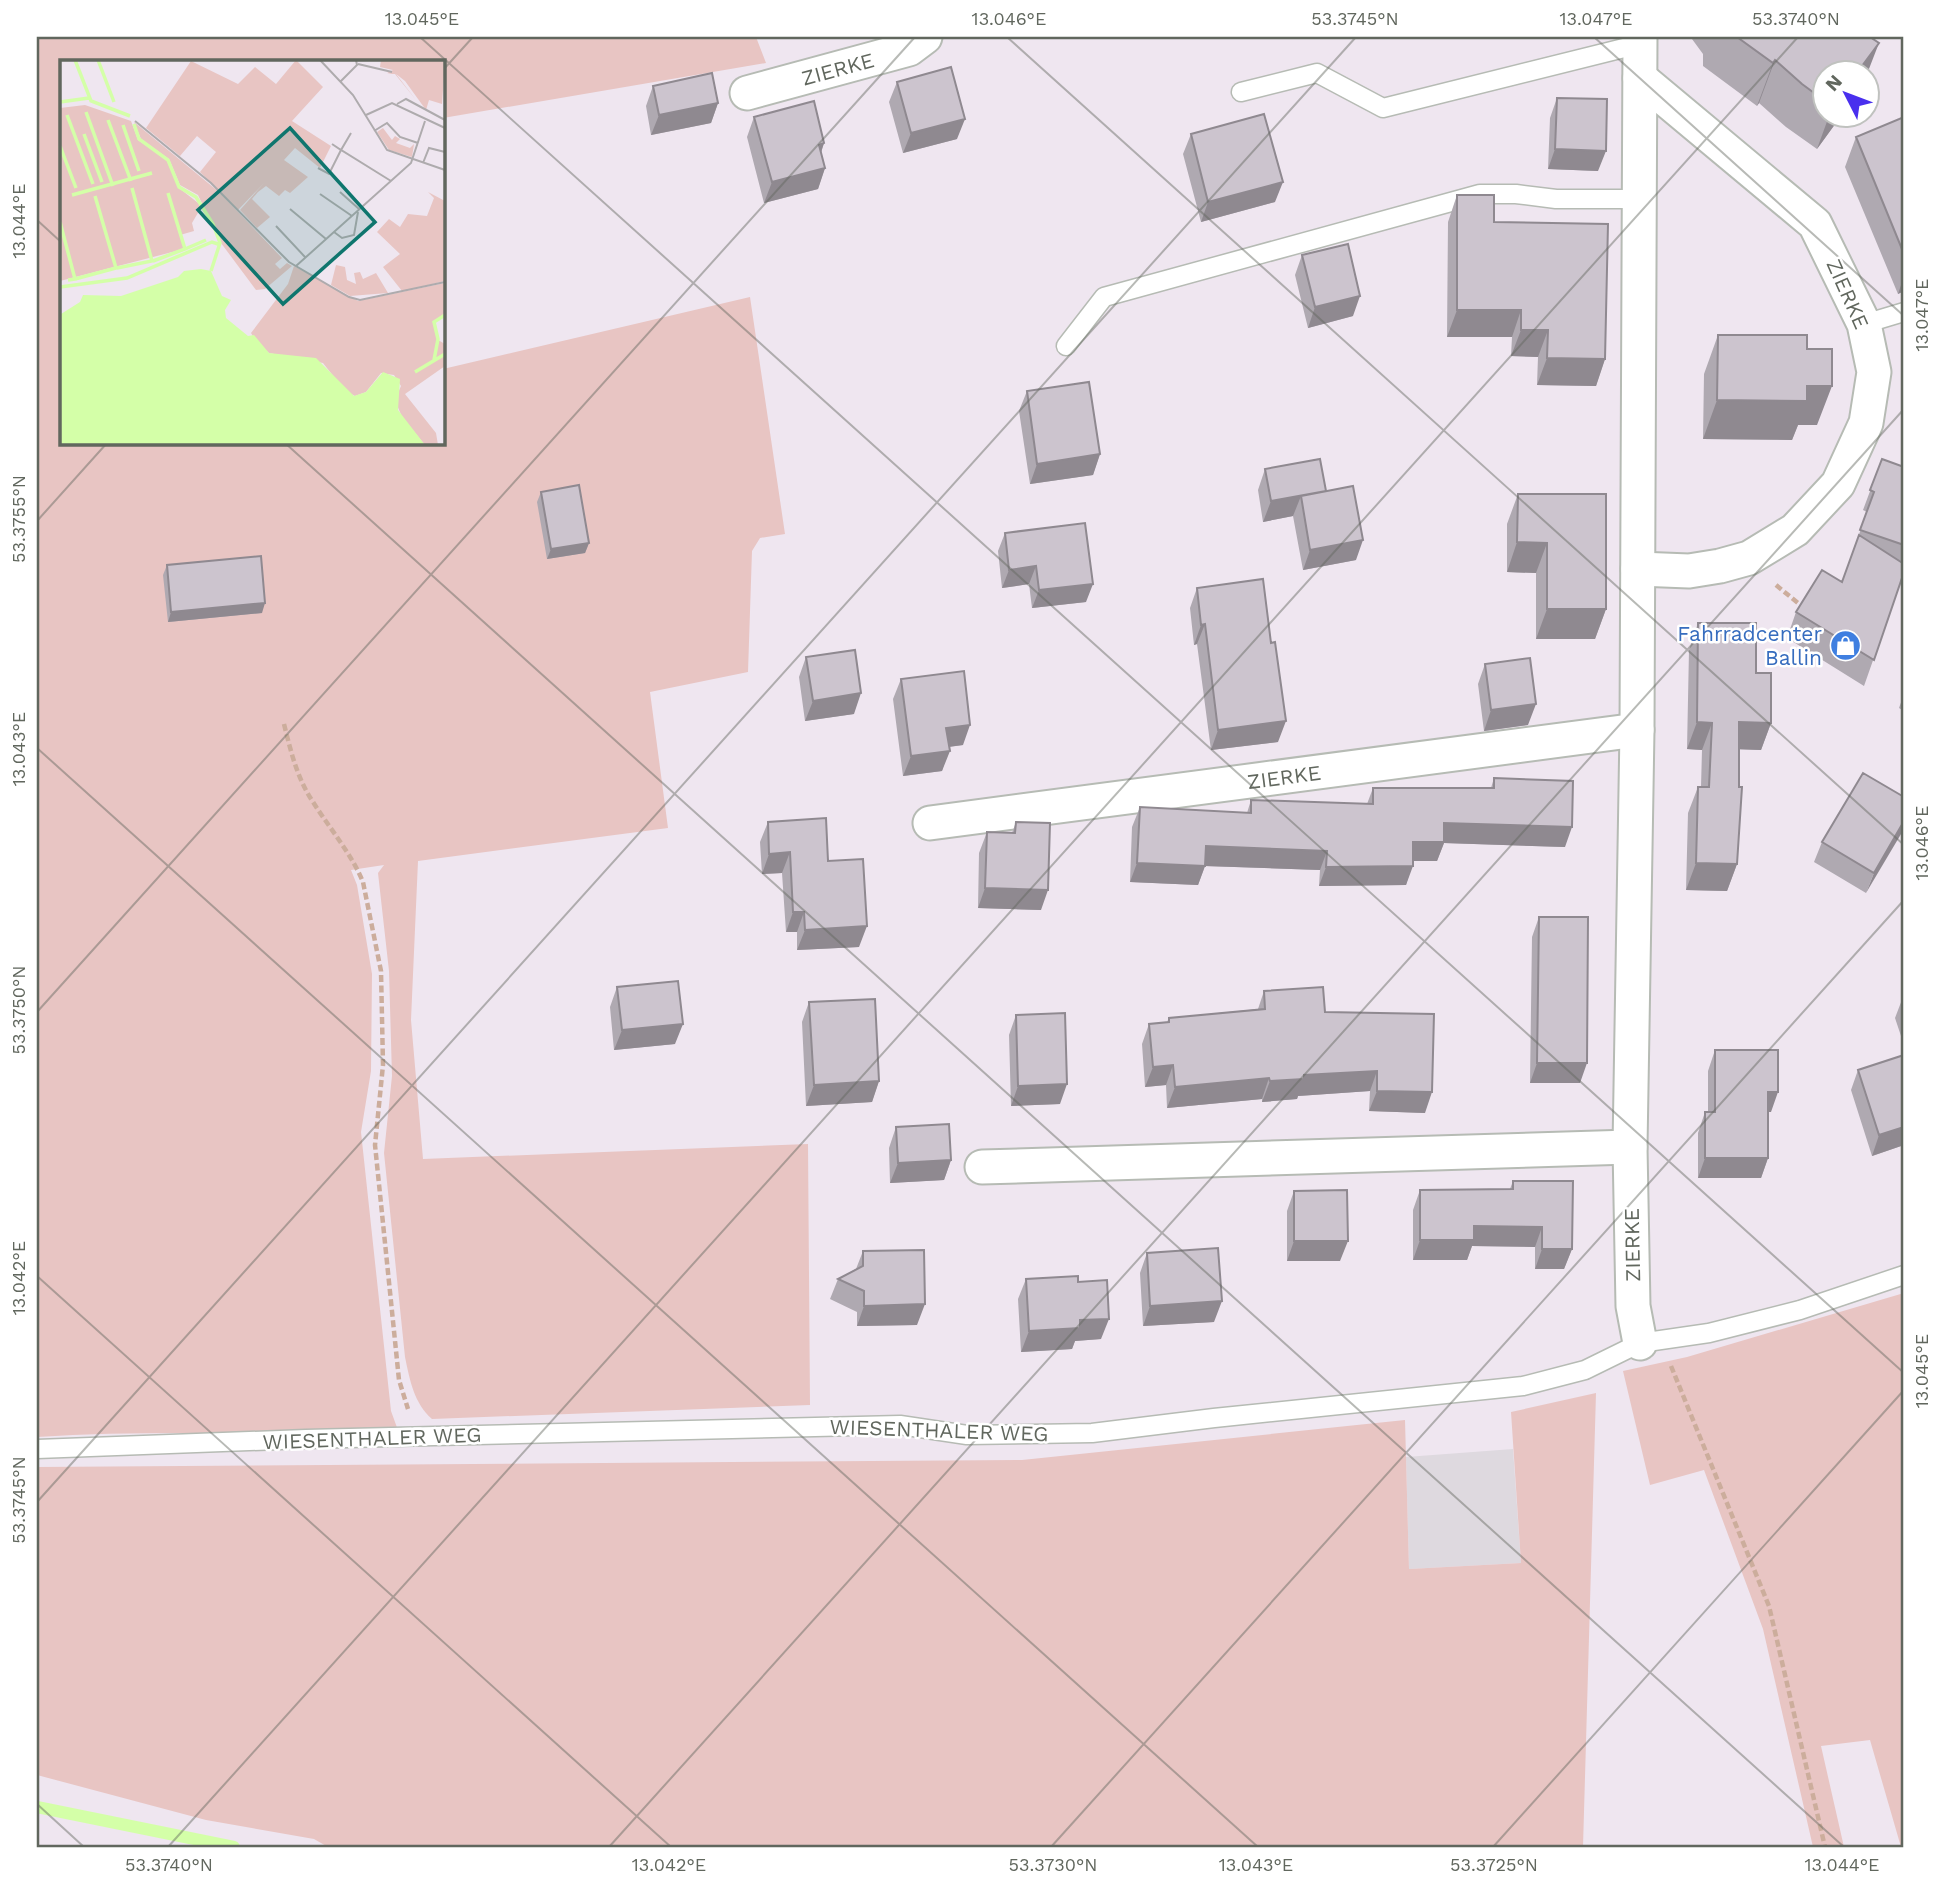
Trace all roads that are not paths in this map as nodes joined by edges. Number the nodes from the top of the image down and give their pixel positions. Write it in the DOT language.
graph roads {
  1 [pos="925,37"];
  2 [pos="1640,40"];
  3 [pos="1640,78"];
  4 [pos="1241,92"];
  5 [pos="747,93"];
  6 [pos="1640,199"];
  7 [pos="1904,312"];
  8 [pos="1864,324"];
  9 [pos="1066,346"];
  10 [pos="1638,569"];
  11 [pos="1637,730"];
  12 [pos="930,823"];
  13 [pos="1630,1147"];
  14 [pos="982,1167"];
  15 [pos="1904,1275"];
  16 [pos="1640,1343"];
  17 [pos="37,1449"];
  1 -- 5 [label="street, ZIERKE"];
  2 -- 3 [label="street, ZIERKE"];
  2 -- 4 [label="lane"];
  3 -- 6 [label="street, ZIERKE"];
  3 -- 8 [label="street, ZIERKE"];
  6 -- 9 [label="lane"];
  6 -- 10 [label="street, ZIERKE"];
  7 -- 8 [label="lane"];
  8 -- 10 [label="street, ZIERKE"];
  10 -- 11 [label="street, ZIERKE"];
  11 -- 12 [label="street, ZIERKE"];
  11 -- 13 [label="street, ZIERKE"];
  13 -- 14 [label="street"];
  13 -- 16 [label="street, ZIERKE"];
  15 -- 16 [label="lane, WIESENTHALER WEG"];
  16 -- 17 [label="lane, WIESENTHALER WEG"];
}
